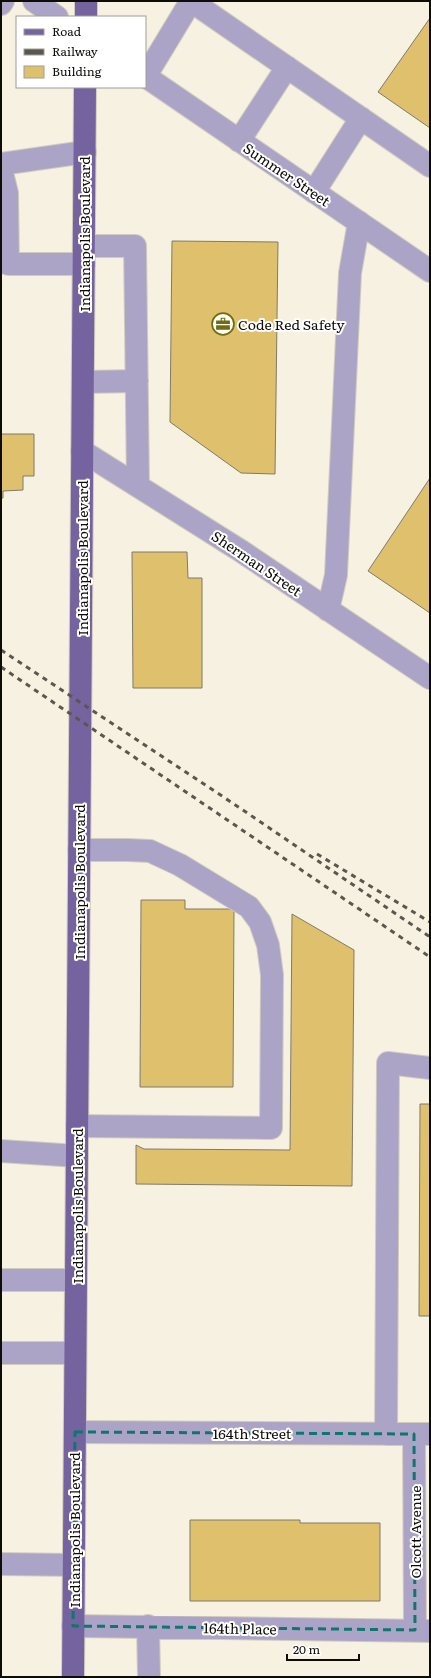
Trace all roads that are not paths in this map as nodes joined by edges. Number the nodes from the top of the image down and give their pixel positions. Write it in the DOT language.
graph roads {
  1 [pos="3,1"];
  2 [pos="34,1"];
  3 [pos="86,1"];
  4 [pos="191,1"];
  5 [pos="1,4"];
  6 [pos="56,16"];
  7 [pos="86,16"];
  8 [pos="287,67"];
  9 [pos="146,75"];
  10 [pos="146,78"];
  11 [pos="85,88"];
  12 [pos="361,118"];
  13 [pos="240,141"];
  14 [pos="85,152"];
  15 [pos="1,164"];
  16 [pos="430,166"];
  17 [pos="1,169"];
  18 [pos="314,192"];
  19 [pos="359,222"];
  20 [pos="84,255"];
  21 [pos="430,271"];
  22 [pos="137,381"];
  23 [pos="83,382"];
  24 [pos="82,451"];
  25 [pos="138,486"];
  26 [pos="328,610"];
  27 [pos="430,678"];
  28 [pos="79,850"];
  29 [pos="430,1068"];
  30 [pos="77,1126"];
  31 [pos="1,1151"];
  32 [pos="77,1156"];
  33 [pos="1,1280"];
  34 [pos="76,1280"];
  35 [pos="1,1352"];
  36 [pos="75,1353"];
  37 [pos="75,1432"];
  38 [pos="386,1434"];
  39 [pos="422,1434"];
  40 [pos="1,1564"];
  41 [pos="74,1565"];
  42 [pos="73,1626"];
  43 [pos="148,1626"];
  44 [pos="422,1630"];
  45 [pos="73,1677"];
  46 [pos="149,1677"];
  1 -- 5 [label="street"];
  2 -- 6 [label="street"];
  3 -- 7 [label="main road"];
  4 -- 8 [label="street"];
  4 -- 9 [label="street"];
  8 -- 12 [label="street"];
  8 -- 13 [label="street"];
  10 -- 13 [label="street, Summer Street"];
  11 -- 14 [label="main road, Indianapolis Boulevard"];
  12 -- 16 [label="street"];
  12 -- 18 [label="street"];
  13 -- 18 [label="street, Summer Street"];
  14 -- 15 [label="street"];
  14 -- 20 [label="main road, Indianapolis Boulevard"];
  17 -- 20 [label="street"];
  18 -- 19 [label="street, Summer Street"];
  19 -- 21 [label="street, Summer Street"];
  19 -- 26 [label="street"];
  20 -- 22 [label="street"];
  20 -- 23 [label="main road, Indianapolis Boulevard"];
  22 -- 23 [label="street"];
  22 -- 25 [label="street"];
  23 -- 24 [label="main road, Indianapolis Boulevard"];
  24 -- 25 [label="street, Sherman Street"];
  24 -- 28 [label="main road, Indianapolis Boulevard"];
  25 -- 26 [label="street, Sherman Street"];
  26 -- 27 [label="street, Sherman Street"];
  28 -- 30 [label="main road, Indianapolis Boulevard"];
  28 -- 30 [label="street"];
  29 -- 38 [label="street"];
  30 -- 32 [label="main road, Indianapolis Boulevard"];
  31 -- 32 [label="street"];
  32 -- 34 [label="main road, Indianapolis Boulevard"];
  33 -- 34 [label="street"];
  34 -- 36 [label="main road, Indianapolis Boulevard"];
  35 -- 36 [label="street"];
  36 -- 37 [label="main road, Indianapolis Boulevard"];
  37 -- 38 [label="street, 164th Street"];
  37 -- 41 [label="main road, Indianapolis Boulevard"];
  38 -- 39 [label="street, 164th Street"];
  39 -- 44 [label="street, Olcott Avenue"];
  40 -- 41 [label="street"];
  41 -- 42 [label="main road, Indianapolis Boulevard"];
  42 -- 43 [label="street, 164th Place"];
  42 -- 45 [label="main road, Indianapolis Boulevard"];
  43 -- 44 [label="street, 164th Place"];
  43 -- 46 [label="street"];
}
